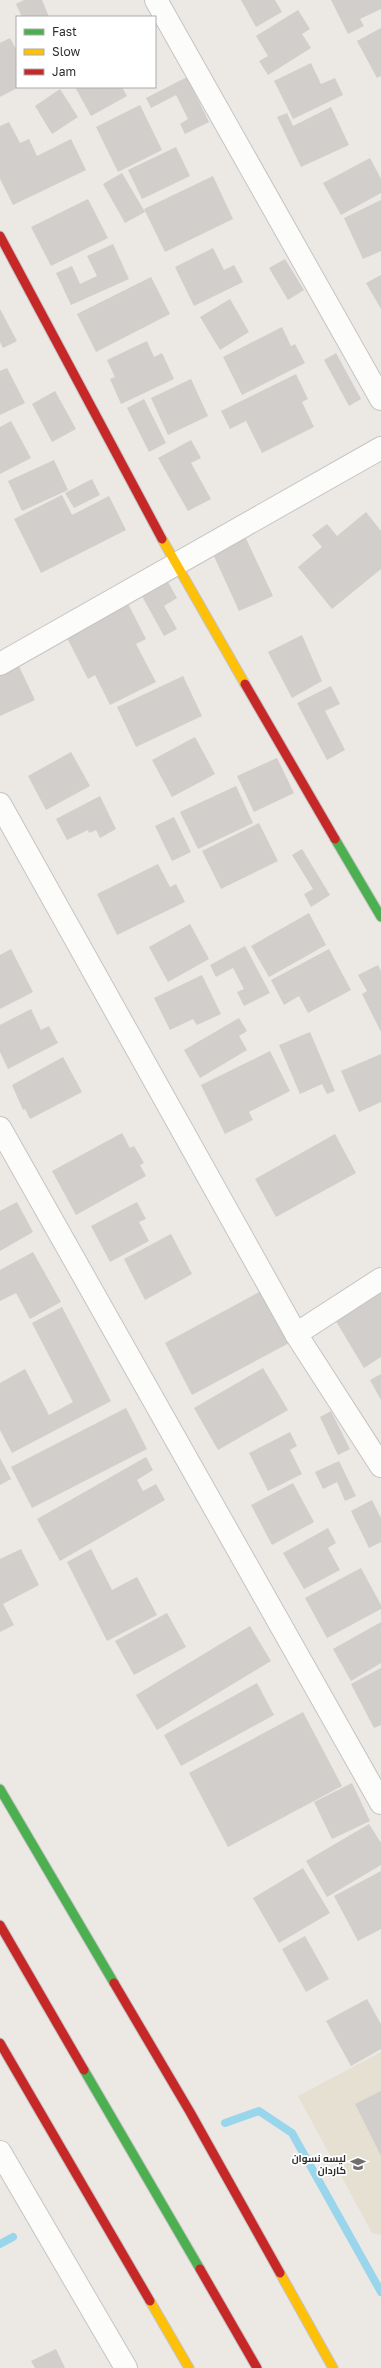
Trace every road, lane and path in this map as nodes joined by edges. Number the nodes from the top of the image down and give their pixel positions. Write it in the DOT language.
graph roads {
  1 [pos="156,0"];
  2 [pos="0,236"];
  3 [pos="381,399"];
  4 [pos="381,448"];
  5 [pos="176,565"];
  6 [pos="0,664"];
  7 [pos="0,804"];
  8 [pos="381,917"];
  9 [pos="0,1128"];
  10 [pos="381,1278"];
  11 [pos="296,1334"];
  12 [pos="381,1466"];
  13 [pos="0,1789"];
  14 [pos="381,1803"];
  15 [pos="0,1925"];
  16 [pos="0,2043"];
  17 [pos="0,2152"];
  18 [pos="126,2368"];
  19 [pos="189,2368"];
  20 [pos="258,2368"];
  21 [pos="332,2368"];
  1 -- 3 [label="street"];
  2 -- 5 [label="street"];
  4 -- 5 [label="street"];
  5 -- 6 [label="street"];
  5 -- 8 [label="street"];
  7 -- 11 [label="street"];
  9 -- 14 [label="street"];
  10 -- 11 [label="street"];
  11 -- 12 [label="street"];
  13 -- 21 [label="street"];
  15 -- 20 [label="street"];
  16 -- 19 [label="street"];
  17 -- 18 [label="street"];
}
